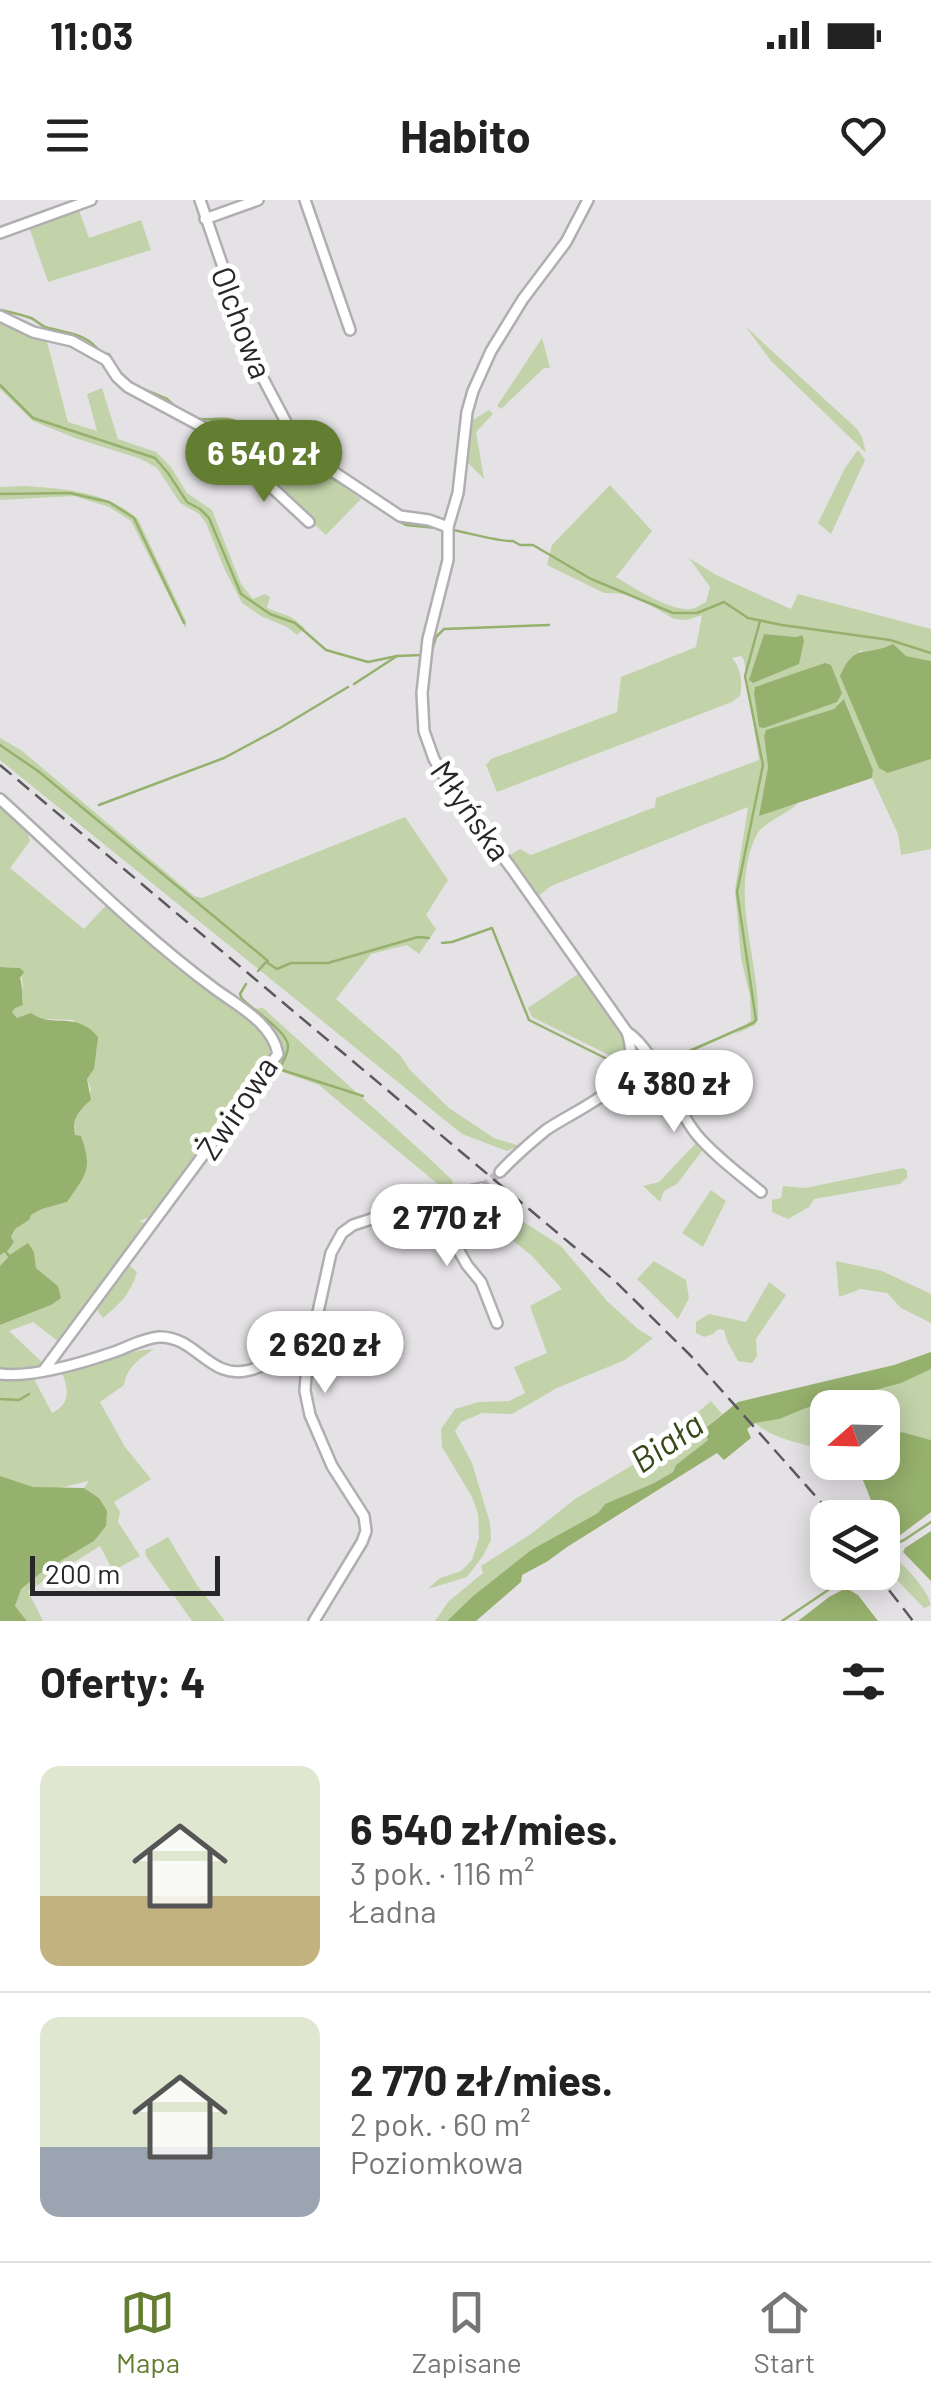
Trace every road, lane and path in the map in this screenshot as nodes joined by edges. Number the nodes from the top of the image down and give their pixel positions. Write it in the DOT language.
graph roads {
  1 [pos="91,200"];
  2 [pos="200,200"];
  3 [pos="258,200"];
  4 [pos="305,200"];
  5 [pos="588,200"];
  6 [pos="205,219"];
  7 [pos="0,233"];
  8 [pos="0,316"];
  9 [pos="350,330"];
  10 [pos="310,522"];
  11 [pos="448,527"];
  12 [pos="0,799"];
  13 [pos="627,1032"];
  14 [pos="500,1172"];
  15 [pos="482,1188"];
  16 [pos="760,1192"];
  17 [pos="430,1200"];
  18 [pos="497,1323"];
  19 [pos="314,1331"];
  20 [pos="44,1370"];
  21 [pos="0,1374"];
  22 [pos="314,1621"];
  1 -- 7 [label="street"];
  2 -- 6 [label="street, Olchowa"];
  3 -- 6 [label="street"];
  4 -- 9 [label="street"];
  5 -- 11 [label="street, Młyńska"];
  6 -- 11 [label="street, Olchowa"];
  8 -- 10 [label="street"];
  11 -- 13 [label="street, Młyńska"];
  12 -- 20 [label="street, Żwirowa"];
  13 -- 14 [label="street"];
  13 -- 16 [label="street, Młyńska"];
  15 -- 17 [label="street"];
  17 -- 18 [label="street"];
  17 -- 19 [label="street"];
  19 -- 20 [label="street"];
  19 -- 22 [label="street"];
  20 -- 21 [label="street"];
}
